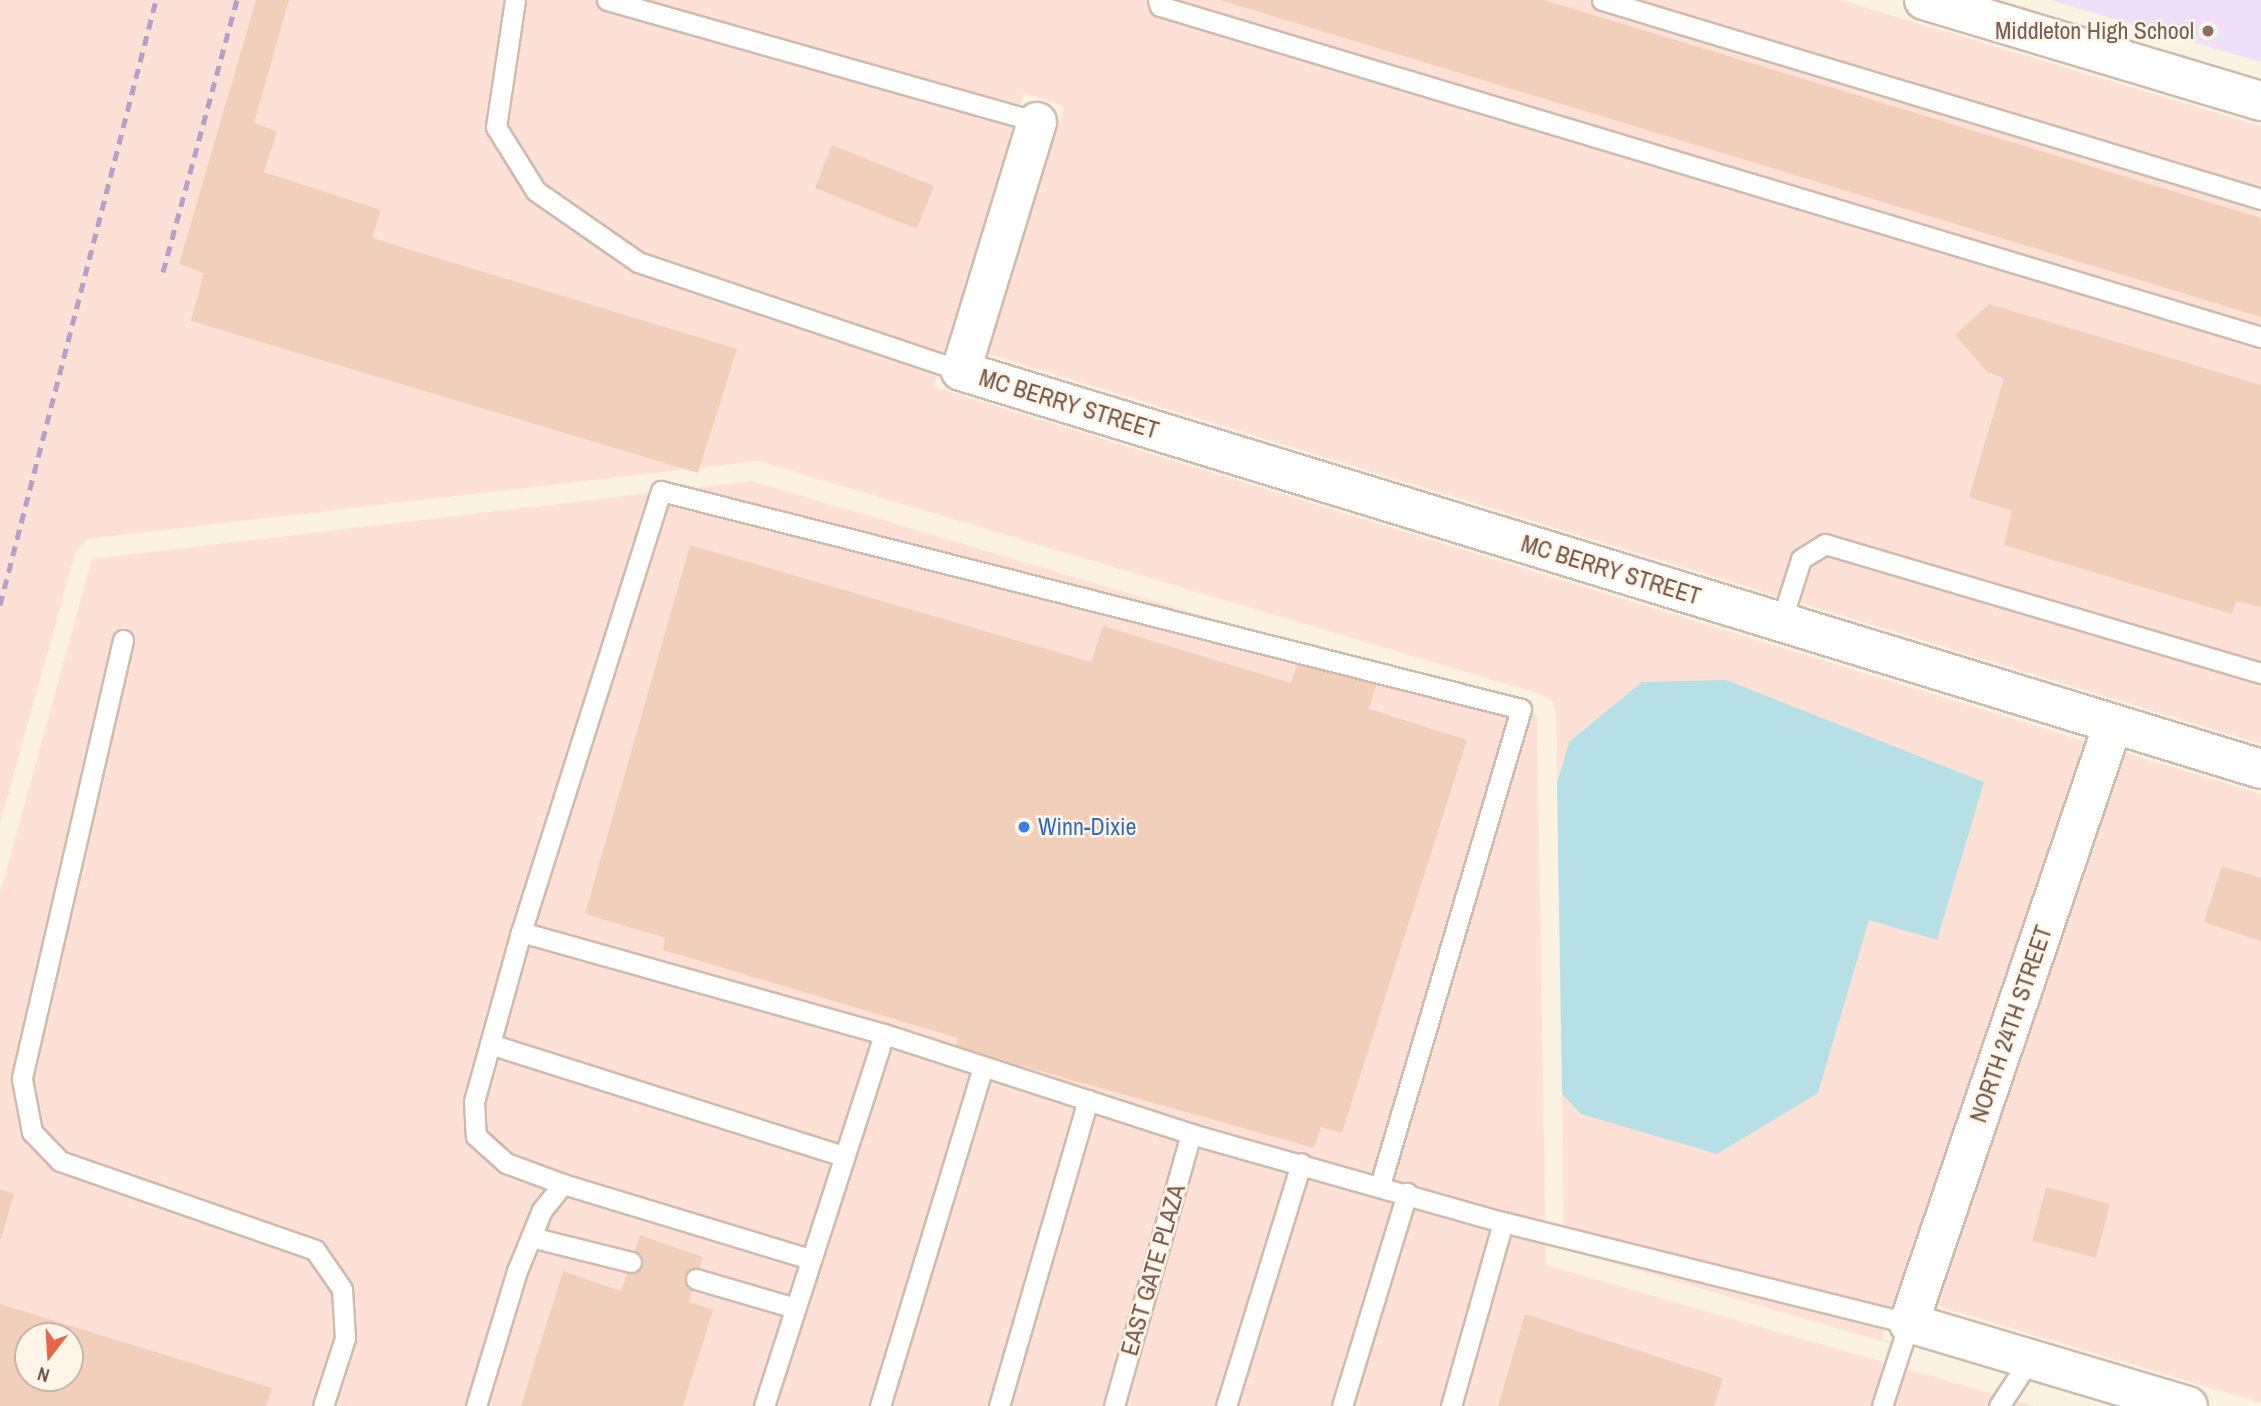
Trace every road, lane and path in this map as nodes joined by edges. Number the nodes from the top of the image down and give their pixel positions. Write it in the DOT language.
graph roads {
  1 [pos="515,0"];
  2 [pos="607,0"];
  3 [pos="1158,0"];
  4 [pos="1602,0"];
  5 [pos="1924,0"];
  6 [pos="2261,101"];
  7 [pos="1037,122"];
  8 [pos="2261,199"];
  9 [pos="2261,337"];
  10 [pos="961,370"];
  11 [pos="1781,622"];
  12 [pos="123,640"];
  13 [pos="2261,673"];
  14 [pos="2113,724"];
  15 [pos="2261,769"];
  16 [pos="521,932"];
  17 [pos="884,1034"];
  18 [pos="490,1044"];
  19 [pos="983,1066"];
  20 [pos="1088,1101"];
  21 [pos="1191,1134"];
  22 [pos="844,1156"];
  23 [pos="1301,1163"];
  24 [pos="564,1184"];
  25 [pos="1380,1185"];
  26 [pos="1406,1193"];
  27 [pos="1503,1222"];
  28 [pos="531,1237"];
  29 [pos="810,1259"];
  30 [pos="631,1262"];
  31 [pos="696,1279"];
  32 [pos="795,1308"];
  33 [pos="1909,1324"];
  34 [pos="2029,1359"];
  35 [pos="323,1406"];
  36 [pos="476,1406"];
  37 [pos="764,1406"];
  38 [pos="880,1406"];
  39 [pos="999,1406"];
  40 [pos="1114,1406"];
  41 [pos="1226,1406"];
  42 [pos="1342,1406"];
  43 [pos="1451,1406"];
  44 [pos="1882,1406"];
  45 [pos="1999,1406"];
  46 [pos="2188,1406"];
  1 -- 10 [label="lane"];
  2 -- 7 [label="lane"];
  3 -- 9 [label="lane"];
  4 -- 8 [label="lane"];
  5 -- 6 [label="street"];
  7 -- 10 [label="street"];
  10 -- 11 [label="street, MC BERRY STREET"];
  11 -- 13 [label="lane"];
  11 -- 14 [label="street, MC BERRY STREET"];
  12 -- 35 [label="lane"];
  14 -- 15 [label="street, MC BERRY STREET"];
  14 -- 33 [label="street, NORTH 24TH STREET"];
  16 -- 17 [label="lane"];
  16 -- 18 [label="lane"];
  16 -- 25 [label="lane"];
  17 -- 19 [label="lane"];
  17 -- 22 [label="lane"];
  18 -- 22 [label="lane"];
  18 -- 24 [label="lane"];
  19 -- 20 [label="lane"];
  19 -- 38 [label="lane"];
  20 -- 21 [label="lane"];
  20 -- 39 [label="lane"];
  21 -- 23 [label="lane"];
  21 -- 40 [label="lane, EAST GATE PLAZA"];
  22 -- 29 [label="lane"];
  23 -- 25 [label="lane"];
  23 -- 41 [label="lane"];
  24 -- 28 [label="lane"];
  24 -- 29 [label="lane"];
  25 -- 26 [label="lane"];
  26 -- 27 [label="lane"];
  26 -- 42 [label="lane"];
  27 -- 33 [label="lane"];
  27 -- 43 [label="lane"];
  28 -- 30 [label="lane"];
  28 -- 36 [label="lane"];
  29 -- 32 [label="lane"];
  31 -- 32 [label="lane"];
  32 -- 37 [label="lane"];
  33 -- 34 [label="street"];
  33 -- 44 [label="lane"];
  34 -- 45 [label="lane"];
  34 -- 46 [label="street"];
}
